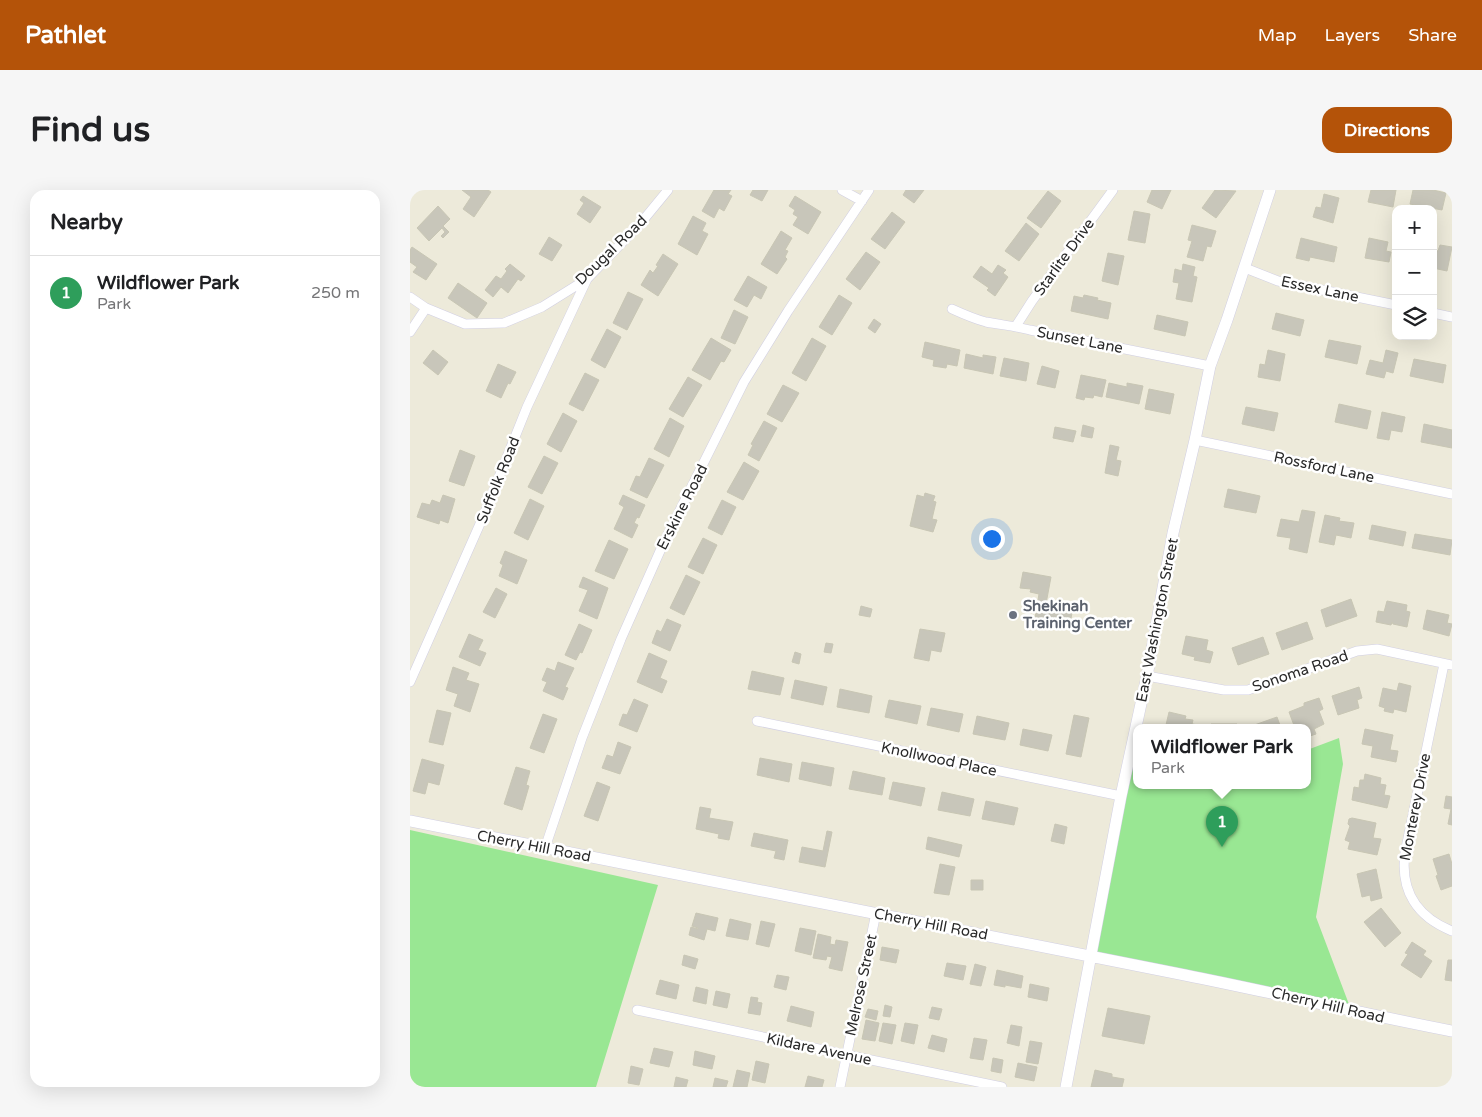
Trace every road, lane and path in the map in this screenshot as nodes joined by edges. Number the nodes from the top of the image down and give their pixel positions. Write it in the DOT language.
graph roads {
  1 [pos="668,190"];
  2 [pos="842,190"];
  3 [pos="869,190"];
  4 [pos="1113,190"];
  5 [pos="1270,190"];
  6 [pos="862,201"];
  7 [pos="1245,268"];
  8 [pos="586,279"];
  9 [pos="410,297"];
  10 [pos="1392,304"];
  11 [pos="426,308"];
  12 [pos="952,309"];
  13 [pos="1437,314"];
  14 [pos="1452,317"];
  15 [pos="1016,326"];
  16 [pos="410,332"];
  17 [pos="1210,366"];
  18 [pos="1195,440"];
  19 [pos="1452,494"];
  20 [pos="1448,665"];
  21 [pos="1147,676"];
  22 [pos="410,682"];
  23 [pos="756,721"];
  24 [pos="1137,724"];
  25 [pos="1133,741"];
  26 [pos="1121,796"];
  27 [pos="410,821"];
  28 [pos="545,848"];
  29 [pos="876,913"];
  30 [pos="1452,931"];
  31 [pos="1092,956"];
  32 [pos="637,1010"];
  33 [pos="1452,1031"];
  34 [pos="847,1055"];
  35 [pos="840,1087"];
  36 [pos="1002,1087"];
  37 [pos="1066,1087"];
  1 -- 8 [label="street, Dougal Road"];
  2 -- 6 [label="street"];
  3 -- 6 [label="street, Erskine Road"];
  4 -- 15 [label="street, Starlite Drive"];
  5 -- 7 [label="street, East Washington Street"];
  6 -- 28 [label="street, Erskine Road"];
  7 -- 10 [label="street, Essex Lane"];
  7 -- 17 [label="street, East Washington Street"];
  8 -- 11 [label="street, Dougal Road"];
  8 -- 22 [label="street, Suffolk Road"];
  9 -- 11 [label="street, Dougal Road"];
  11 -- 16 [label="street"];
  12 -- 15 [label="street, Sunset Lane"];
  13 -- 14 [label="street"];
  15 -- 17 [label="street, Sunset Lane"];
  17 -- 18 [label="street, East Washington Street"];
  18 -- 19 [label="street, Rossford Lane"];
  18 -- 21 [label="street, East Washington Street"];
  20 -- 21 [label="street, Sonoma Road"];
  20 -- 30 [label="street, Monterey Drive"];
  21 -- 24 [label="street, East Washington Street"];
  23 -- 26 [label="street, Knollwood Place"];
  25 -- 26 [label="street, East Washington Street"];
  26 -- 31 [label="street, East Washington Street"];
  27 -- 28 [label="street, Cherry Hill Road"];
  28 -- 29 [label="street, Cherry Hill Road"];
  29 -- 31 [label="street, Cherry Hill Road"];
  29 -- 34 [label="street, Melrose Street"];
  31 -- 33 [label="street, Cherry Hill Road"];
  31 -- 37 [label="street, East Washington Street"];
  32 -- 34 [label="street, Kildare Avenue"];
  34 -- 35 [label="street, Melrose Street"];
  34 -- 36 [label="street, Kildare Avenue"];
}
